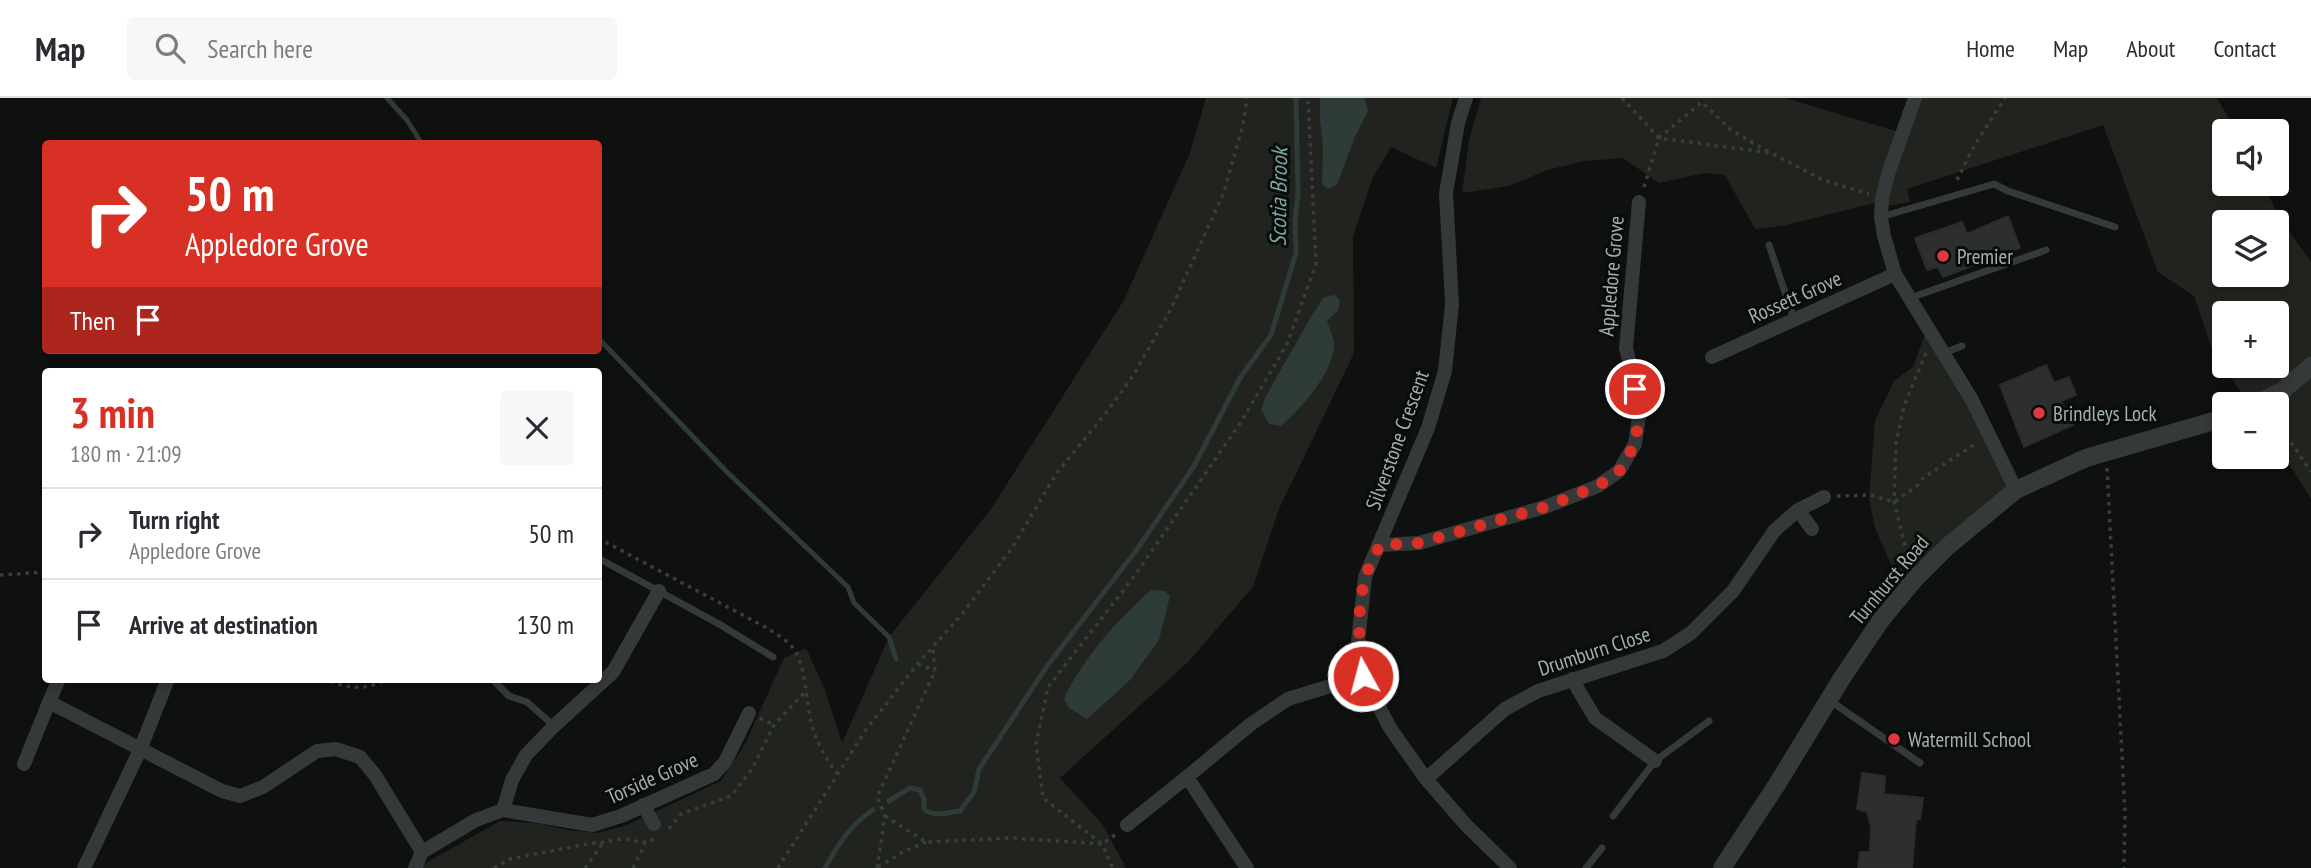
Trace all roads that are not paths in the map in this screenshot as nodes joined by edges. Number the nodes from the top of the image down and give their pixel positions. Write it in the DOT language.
graph roads {
  1 [pos="1466,98"];
  2 [pos="1916,98"];
  3 [pos="1639,202"];
  4 [pos="1881,217"];
  5 [pos="2115,227"];
  6 [pos="1769,245"];
  7 [pos="2046,250"];
  8 [pos="1895,274"];
  9 [pos="1910,298"];
  10 [pos="1795,320"];
  11 [pos="1962,346"];
  12 [pos="1944,353"];
  13 [pos="1712,357"];
  14 [pos="2311,366"];
  15 [pos="2280,392"];
  16 [pos="2212,421"];
  17 [pos="2016,490"];
  18 [pos="1824,496"];
  19 [pos="1798,510"];
  20 [pos="1812,529"];
  21 [pos="1380,545"];
  22 [pos="602,560"];
  23 [pos="659,591"];
  24 [pos="773,657"];
  25 [pos="1363,676"];
  26 [pos="1572,679"];
  27 [pos="602,682"];
  28 [pos="57,683"];
  29 [pos="166,683"];
  30 [pos="496,683"];
  31 [pos="601,683"];
  32 [pos="1829,700"];
  33 [pos="50,702"];
  34 [pos="749,713"];
  35 [pos="1709,721"];
  36 [pos="554,726"];
  37 [pos="140,750"];
  38 [pos="1655,761"];
  39 [pos="1920,763"];
  40 [pos="24,764"];
  41 [pos="1187,777"];
  42 [pos="1426,779"];
  43 [pos="643,805"];
  44 [pos="503,810"];
  45 [pos="1613,816"];
  46 [pos="654,824"];
  47 [pos="1127,825"];
  48 [pos="1602,848"];
  49 [pos="422,852"];
  50 [pos="1500,865"];
  51 [pos="84,868"];
  52 [pos="415,868"];
  53 [pos="1247,868"];
  54 [pos="1586,868"];
  55 [pos="1722,868"];
  1 -- 21 [label="street, Silverstone Crescent"];
  2 -- 4 [label="street"];
  3 -- 21 [label="street, Appledore Grove"];
  4 -- 5 [label="lane"];
  4 -- 8 [label="street"];
  6 -- 10 [label="lane"];
  7 -- 9 [label="lane"];
  8 -- 9 [label="street"];
  8 -- 10 [label="street, Rossett Grove"];
  9 -- 12 [label="street"];
  10 -- 13 [label="street, Rossett Grove"];
  11 -- 12 [label="lane"];
  12 -- 17 [label="street"];
  14 -- 15 [label="street"];
  16 -- 17 [label="street, Turnhurst Road"];
  17 -- 32 [label="street, Turnhurst Road"];
  18 -- 19 [label="street, Drumburn Close"];
  19 -- 20 [label="street"];
  19 -- 26 [label="street, Drumburn Close"];
  21 -- 25 [label="street, Silverstone Crescent"];
  22 -- 23 [label="lane"];
  23 -- 24 [label="lane"];
  23 -- 27 [label="street"];
  25 -- 41 [label="street"];
  25 -- 42 [label="street, Silverstone Crescent"];
  26 -- 38 [label="street"];
  26 -- 42 [label="street, Drumburn Close"];
  28 -- 33 [label="street"];
  29 -- 37 [label="street"];
  30 -- 36 [label="lane"];
  31 -- 36 [label="street"];
  32 -- 39 [label="lane"];
  32 -- 55 [label="street, Turnhurst Road"];
  33 -- 37 [label="street"];
  33 -- 40 [label="street"];
  34 -- 43 [label="street, Torside Grove"];
  35 -- 38 [label="lane"];
  36 -- 44 [label="street"];
  37 -- 49 [label="street"];
  37 -- 51 [label="street"];
  38 -- 45 [label="lane"];
  41 -- 47 [label="street"];
  41 -- 53 [label="street"];
  42 -- 50 [label="street, Silverstone Crescent"];
  43 -- 44 [label="street, Torside Grove"];
  43 -- 46 [label="street"];
  44 -- 49 [label="street"];
  48 -- 54 [label="lane"];
  49 -- 52 [label="street"];
}
